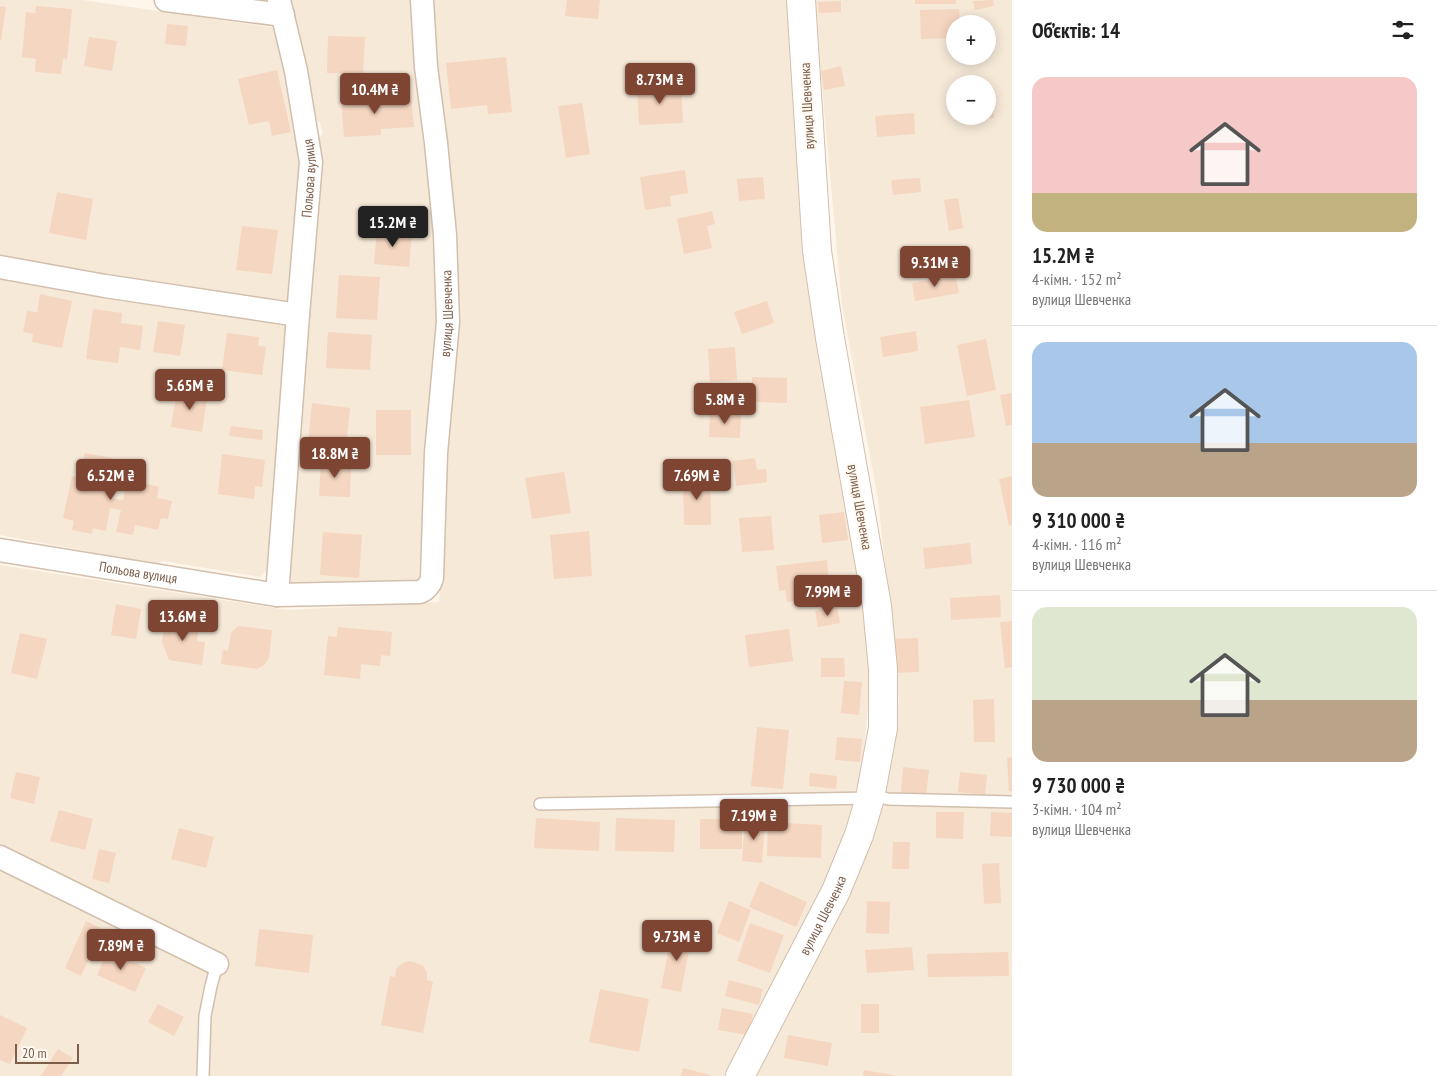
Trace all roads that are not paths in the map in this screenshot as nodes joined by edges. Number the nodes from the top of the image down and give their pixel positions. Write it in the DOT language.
graph roads {
  1 [pos="166,0"];
  2 [pos="422,0"];
  3 [pos="800,0"];
  4 [pos="281,8"];
  5 [pos="0,267"];
  6 [pos="298,316"];
  7 [pos="0,550"];
  8 [pos="420,592"];
  9 [pos="277,595"];
  10 [pos="870,796"];
  11 [pos="1012,802"];
  12 [pos="540,804"];
  13 [pos="0,857"];
  14 [pos="217,964"];
  15 [pos="203,1076"];
  16 [pos="740,1076"];
  1 -- 4 [label="street, Польова вулиця"];
  2 -- 8 [label="street, вулиця Шевченка"];
  3 -- 10 [label="street, вулиця Шевченка"];
  4 -- 6 [label="street, Польова вулиця"];
  5 -- 6 [label="street"];
  6 -- 9 [label="street, Польова вулиця"];
  7 -- 9 [label="street, Польова вулиця"];
  8 -- 9 [label="street, Польова вулиця"];
  10 -- 11 [label="lane"];
  10 -- 12 [label="lane"];
  10 -- 16 [label="street, вулиця Шевченка"];
  13 -- 14 [label="street"];
  14 -- 15 [label="lane"];
}
